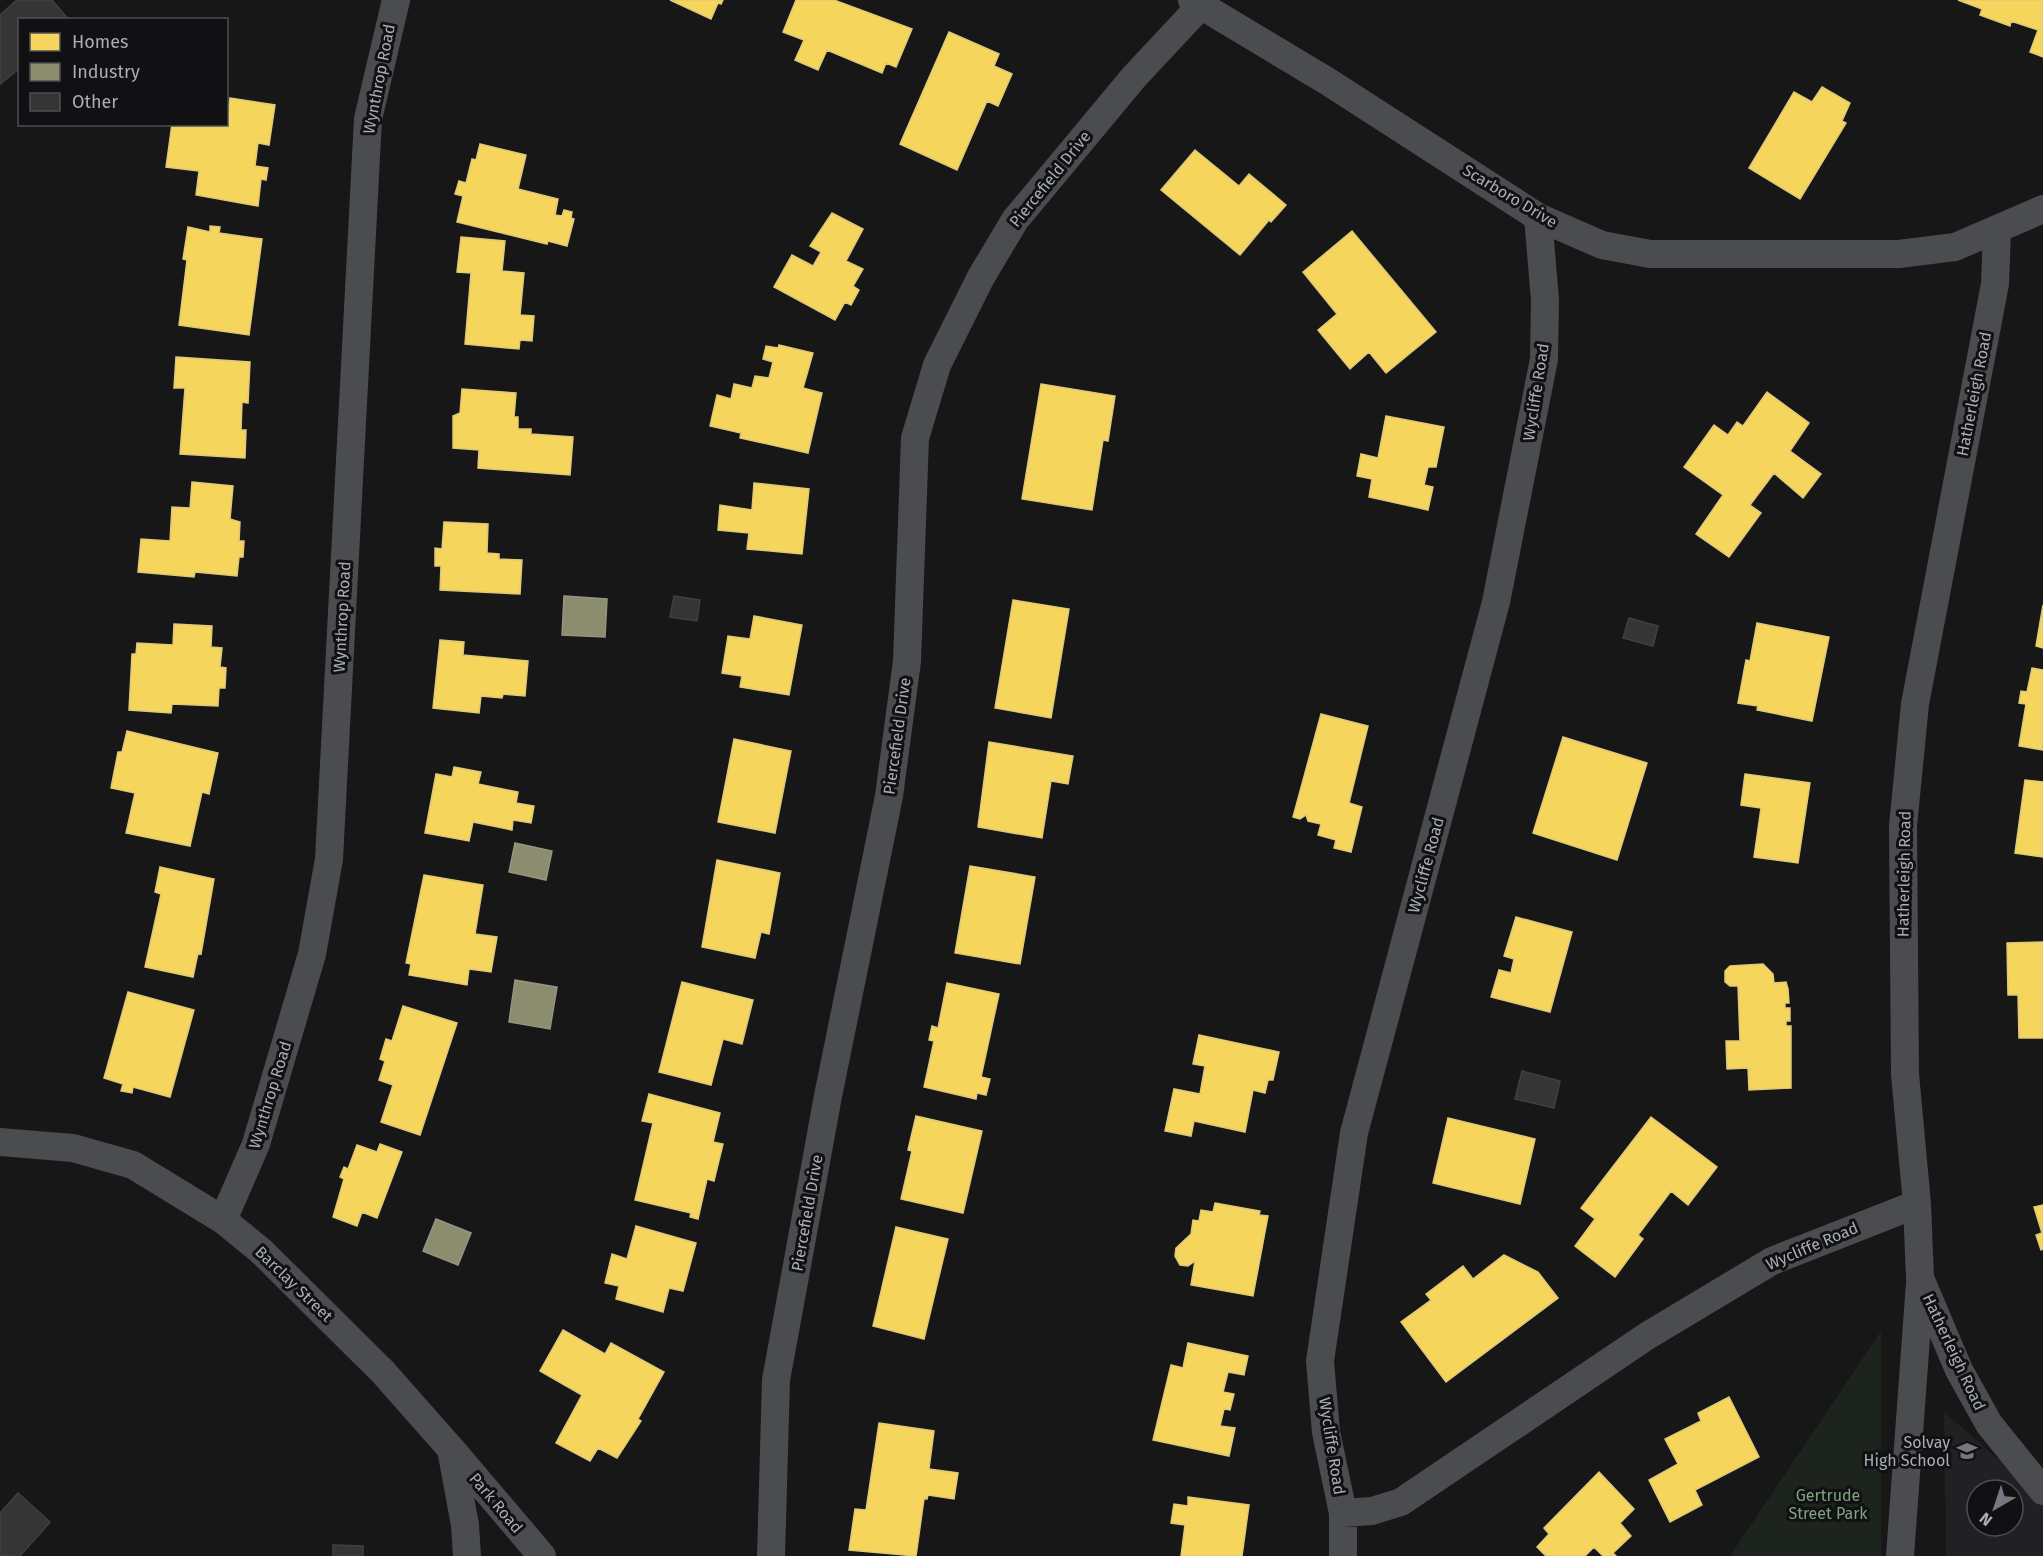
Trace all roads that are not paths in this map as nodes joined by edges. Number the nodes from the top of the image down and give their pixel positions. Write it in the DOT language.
graph roads {
  1 [pos="396,0"];
  2 [pos="1200,2"];
  3 [pos="2043,209"];
  4 [pos="1538,217"];
  5 [pos="1997,230"];
  6 [pos="0,1142"];
  7 [pos="1917,1204"];
  8 [pos="223,1220"];
  9 [pos="1920,1278"];
  10 [pos="451,1449"];
  11 [pos="2043,1491"];
  12 [pos="1343,1513"];
  13 [pos="467,1556"];
  14 [pos="542,1556"];
  15 [pos="771,1556"];
  16 [pos="1343,1556"];
  17 [pos="1900,1556"];
  1 -- 8 [label="street, Wynthrop Road"];
  2 -- 4 [label="street, Scarboro Drive"];
  2 -- 15 [label="street, Piercefield Drive"];
  3 -- 5 [label="street, Scarboro Drive"];
  4 -- 5 [label="street, Scarboro Drive"];
  4 -- 12 [label="street, Wycliffe Road"];
  5 -- 7 [label="street, Hatherleigh Road"];
  6 -- 8 [label="street, Barclay Street"];
  7 -- 9 [label="street, Hatherleigh Road"];
  7 -- 12 [label="street, Wycliffe Road"];
  8 -- 10 [label="street, Barclay Street"];
  9 -- 11 [label="street, Hatherleigh Road"];
  9 -- 17 [label="street"];
  10 -- 13 [label="street"];
  10 -- 14 [label="street, Park Road"];
  12 -- 16 [label="street, Wycliffe Road"];
}
